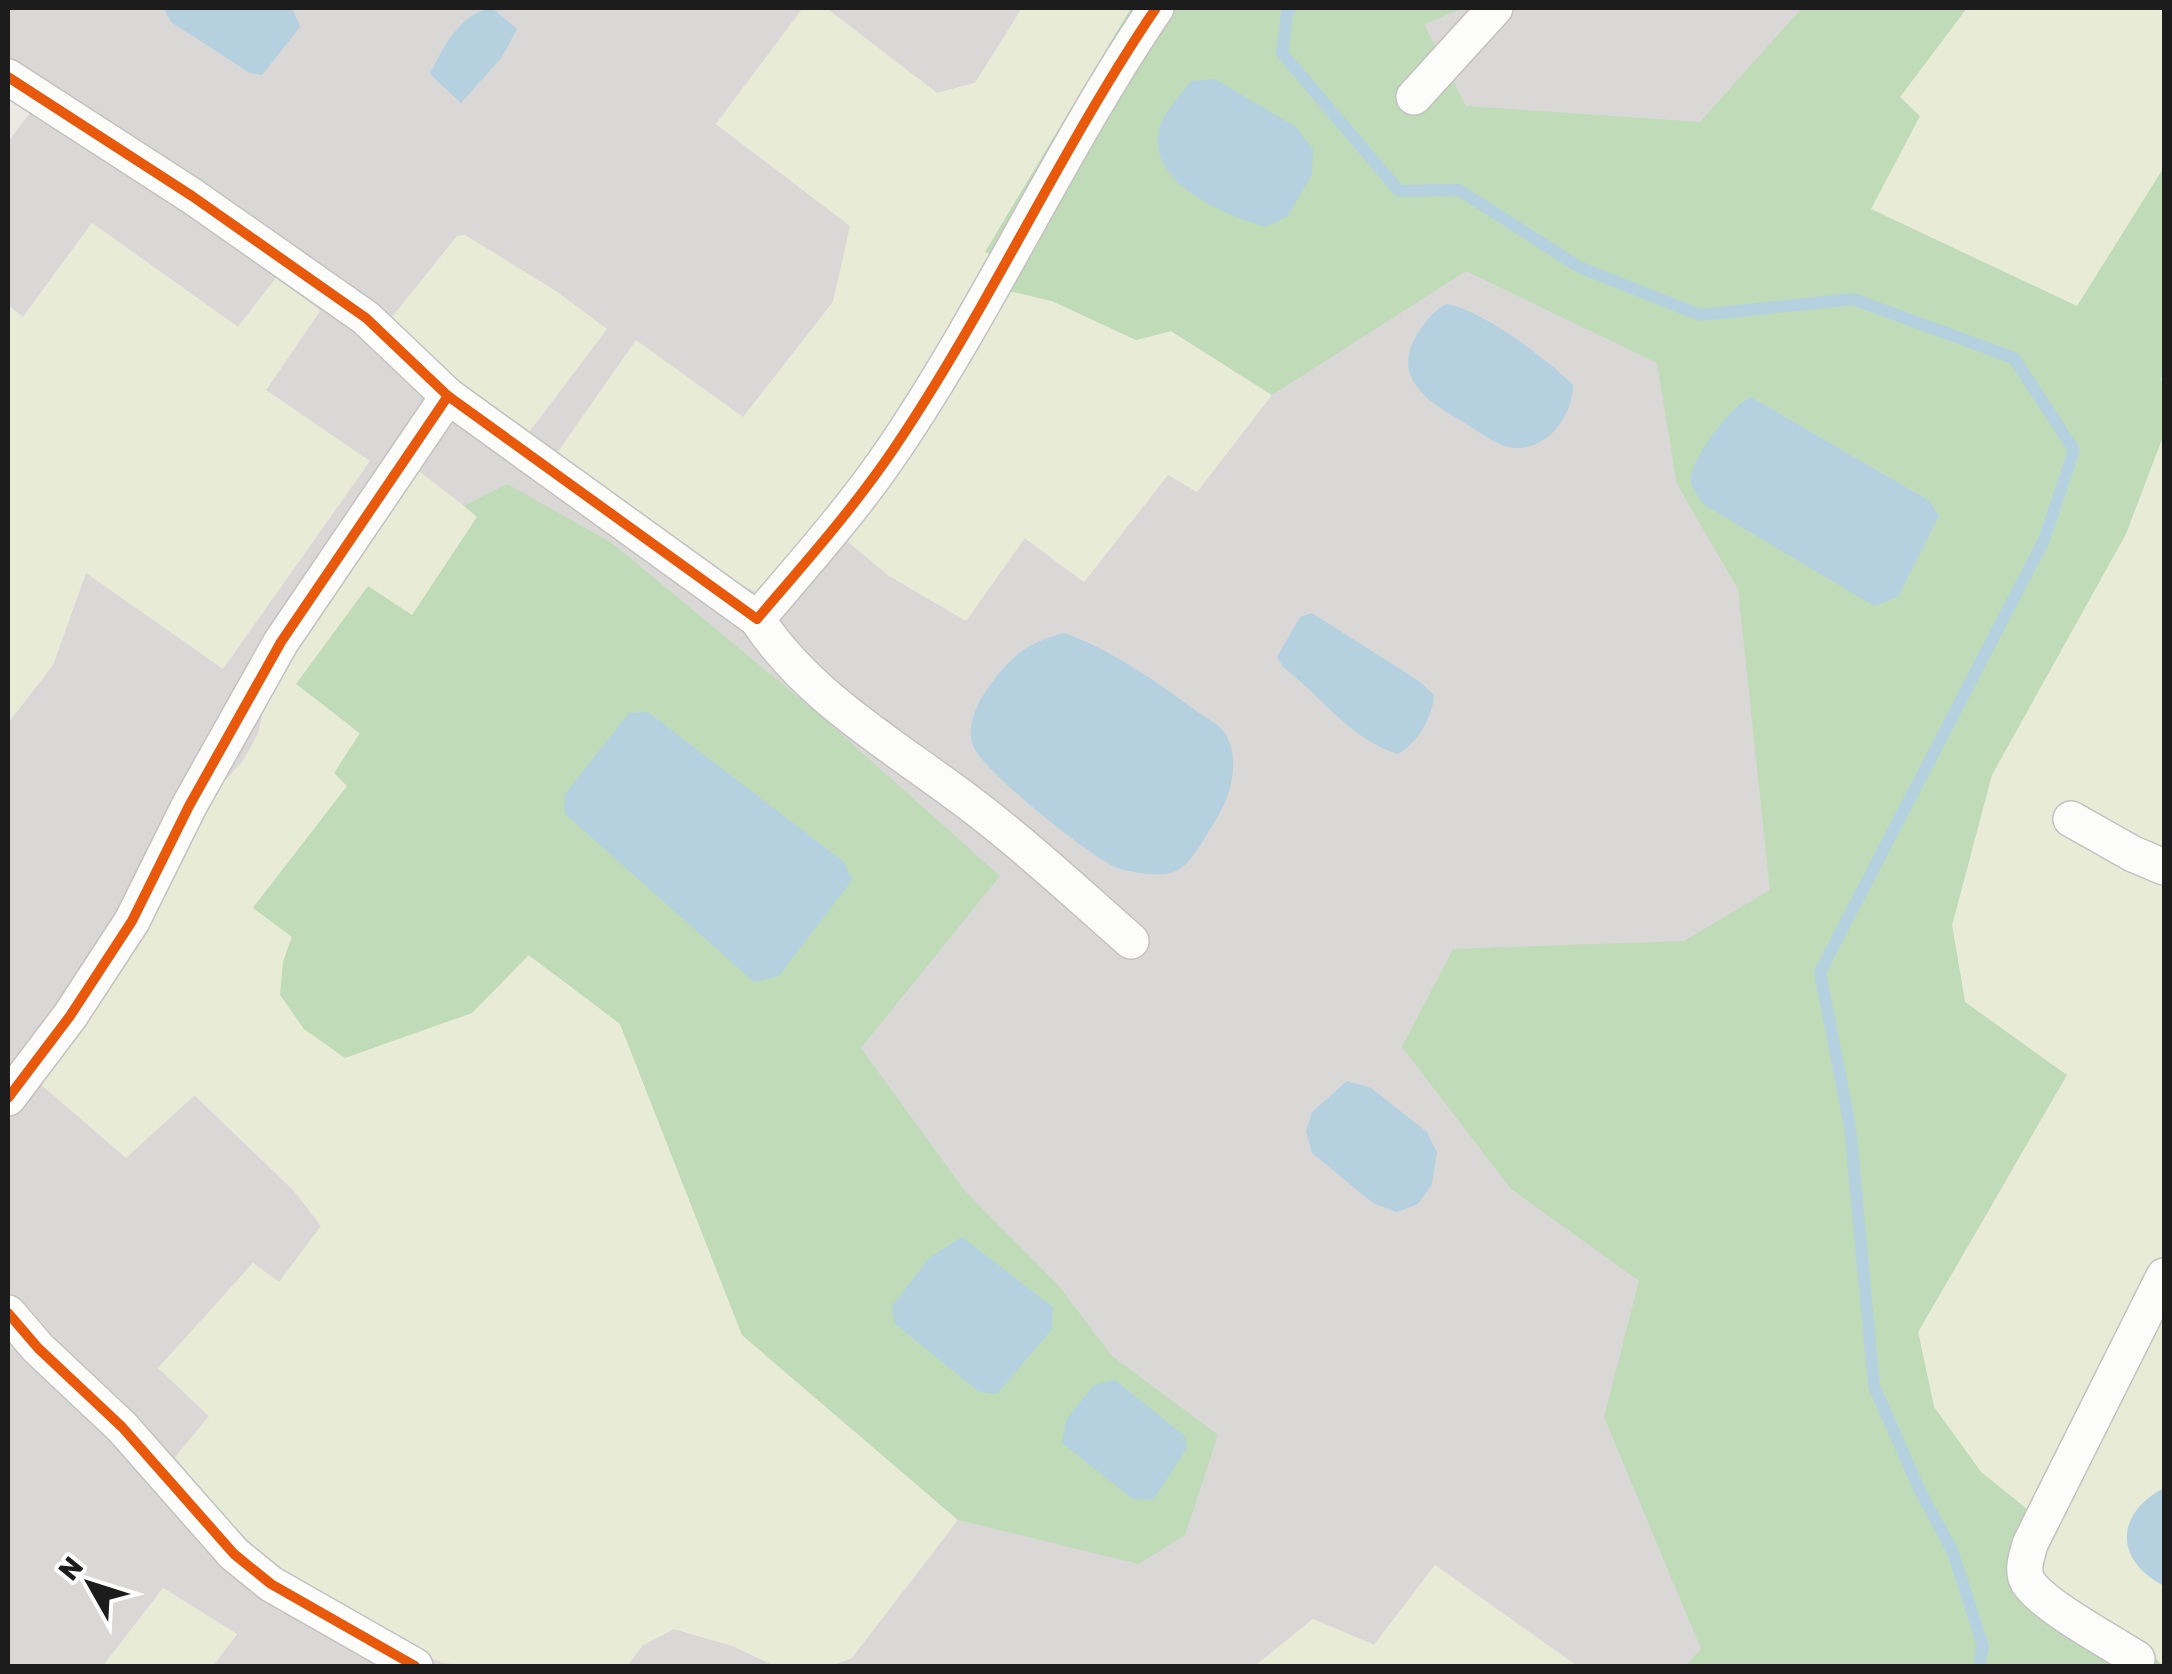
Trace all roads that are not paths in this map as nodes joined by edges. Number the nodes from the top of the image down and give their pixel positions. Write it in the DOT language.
graph roads {
  1 [pos="1156,8"];
  2 [pos="1496,8"];
  3 [pos="8,78"];
  4 [pos="1414,97"];
  5 [pos="448,396"];
  6 [pos="757,620"];
  7 [pos="2072,819"];
  8 [pos="2164,867"];
  9 [pos="1132,941"];
  10 [pos="8,1098"];
  11 [pos="2164,1276"];
  12 [pos="8,1313"];
  13 [pos="2137,1660"];
  14 [pos="416,1666"];
  1 -- 6 [label="street"];
  2 -- 4 [label="street"];
  3 -- 5 [label="street"];
  5 -- 6 [label="street"];
  5 -- 10 [label="street"];
  6 -- 9 [label="street"];
  7 -- 8 [label="street"];
  11 -- 13 [label="street"];
  12 -- 14 [label="street"];
}
